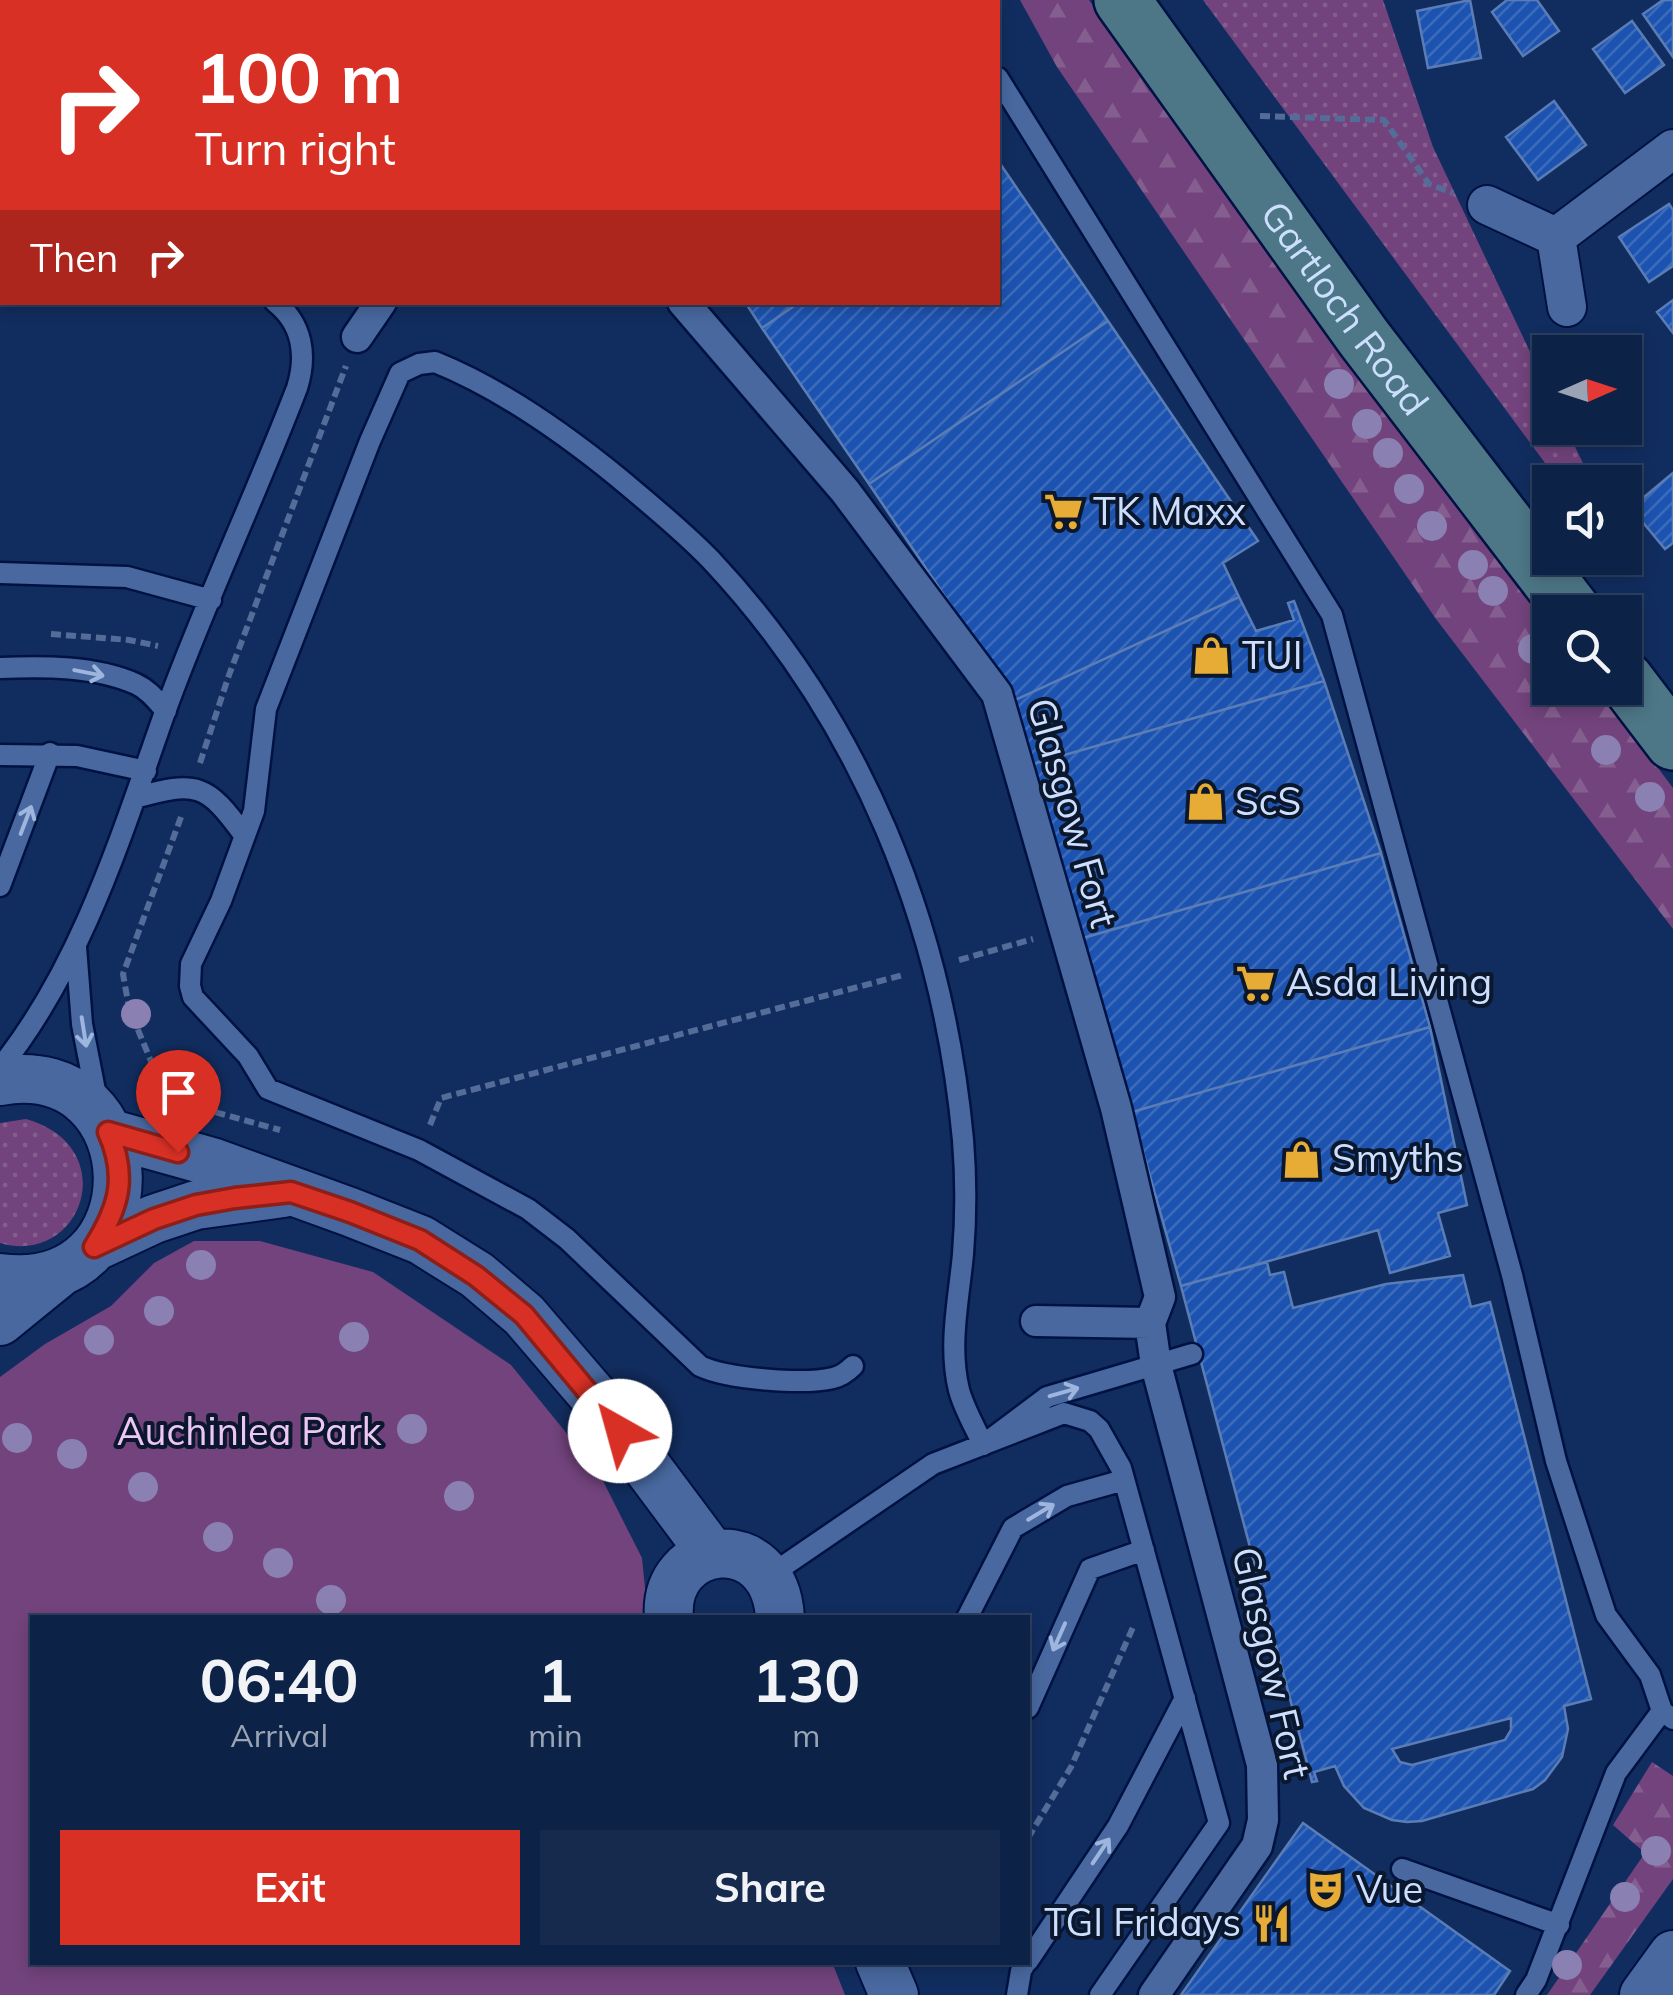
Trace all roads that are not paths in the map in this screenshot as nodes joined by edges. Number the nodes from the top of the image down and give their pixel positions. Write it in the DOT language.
graph roads {
  1 [pos="1122,0"];
  2 [pos="1000,81"];
  3 [pos="1673,149"];
  4 [pos="1487,205"];
  5 [pos="1556,236"];
  6 [pos="279,305"];
  7 [pos="379,305"];
  8 [pos="687,305"];
  9 [pos="1566,307"];
  10 [pos="357,337"];
  11 [pos="0,572"];
  12 [pos="1561,595"];
  13 [pos="211,600"];
  14 [pos="0,668"];
  15 [pos="1642,701"];
  16 [pos="166,711"];
  17 [pos="1673,742"];
  18 [pos="50,753"];
  19 [pos="0,755"];
  20 [pos="146,771"];
  21 [pos="135,798"];
  22 [pos="244,835"];
  23 [pos="0,886"];
  24 [pos="76,945"];
  25 [pos="0,1068"];
  26 [pos="0,1081"];
  27 [pos="104,1125"];
  28 [pos="291,1192"];
  29 [pos="78,1259"];
  30 [pos="0,1278"];
  31 [pos="1036,1321"];
  32 [pos="0,1322"];
  33 [pos="1150,1323"];
  34 [pos="1192,1354"];
  35 [pos="1156,1365"];
  36 [pos="853,1366"];
  37 [pos="983,1445"];
  38 [pos="1124,1480"];
  39 [pos="1144,1550"];
  40 [pos="712,1554"];
  41 [pos="775,1597"];
  42 [pos="669,1615"];
  43 [pos="970,1615"];
  44 [pos="1185,1698"];
  45 [pos="1030,1703"];
  46 [pos="1668,1715"];
  47 [pos="1402,1869"];
  48 [pos="1558,1925"];
  49 [pos="1673,1955"];
  50 [pos="1030,1958"];
  51 [pos="881,1965"];
  52 [pos="1025,1965"];
  53 [pos="894,1995"];
  54 [pos="1017,1995"];
  55 [pos="1100,1995"];
  56 [pos="1154,1995"];
  57 [pos="1526,1995"];
  58 [pos="1644,1995"];
  1 -- 12 [label="main road, Gartloch Road"];
  2 -- 46 [label="lane"];
  3 -- 5 [label="street"];
  4 -- 5 [label="street"];
  5 -- 9 [label="street"];
  6 -- 13 [label="lane"];
  7 -- 10 [label="street"];
  8 -- 33 [label="street, Glasgow Fort"];
  11 -- 13 [label="lane"];
  13 -- 16 [label="lane"];
  14 -- 16 [label="lane, one-way"];
  15 -- 17 [label="main road"];
  16 -- 20 [label="lane"];
  18 -- 19 [label="lane"];
  18 -- 20 [label="lane"];
  23 -- 18 [label="lane, one-way"];
  20 -- 21 [label="lane"];
  21 -- 22 [label="lane"];
  21 -- 24 [label="lane"];
  22 -- 36 [label="lane"];
  22 -- 37 [label="lane"];
  24 -- 25 [label="lane"];
  24 -- 27 [label="lane, one-way"];
  26 -- 27 [label="street"];
  27 -- 28 [label="street"];
  27 -- 29 [label="street"];
  28 -- 29 [label="street"];
  28 -- 40 [label="street"];
  29 -- 30 [label="street"];
  29 -- 32 [label="street"];
  31 -- 33 [label="street"];
  33 -- 35 [label="street, Glasgow Fort"];
  34 -- 35 [label="lane"];
  37 -- 35 [label="lane, one-way"];
  35 -- 56 [label="street, Glasgow Fort"];
  37 -- 38 [label="lane"];
  37 -- 41 [label="lane"];
  38 -- 39 [label="lane"];
  43 -- 38 [label="lane, one-way"];
  39 -- 44 [label="lane"];
  39 -- 45 [label="lane, one-way"];
  40 -- 41 [label="street"];
  40 -- 42 [label="street"];
  50 -- 44 [label="lane, one-way"];
  44 -- 55 [label="lane"];
  46 -- 48 [label="lane"];
  47 -- 48 [label="lane"];
  48 -- 57 [label="lane"];
  49 -- 58 [label="street"];
  51 -- 53 [label="street"];
  52 -- 54 [label="lane"];
}
